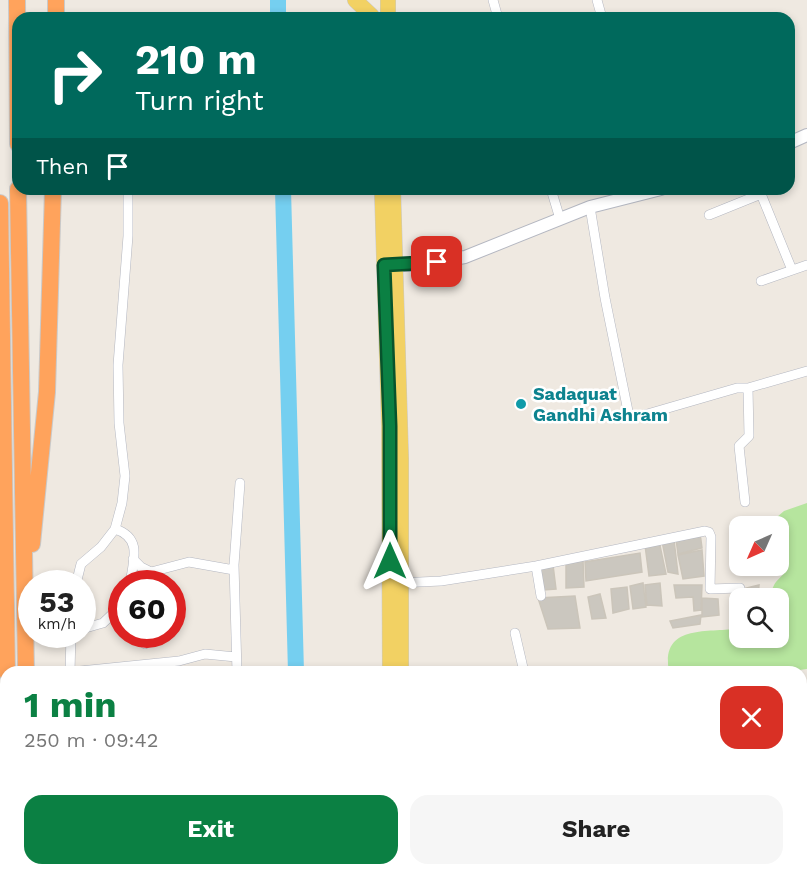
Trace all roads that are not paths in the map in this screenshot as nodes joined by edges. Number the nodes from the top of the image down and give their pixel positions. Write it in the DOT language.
graph roads {
  1 [pos="355,0"];
  2 [pos="367,12"];
  3 [pos="18,195"];
  4 [pos="52,195"];
  5 [pos="128,195"];
  6 [pos="383,195"];
  7 [pos="393,195"];
  8 [pos="553,195"];
  9 [pos="637,195"];
  10 [pos="759,195"];
  11 [pos="761,195"];
  12 [pos="0,203"];
  13 [pos="590,207"];
  14 [pos="709,215"];
  15 [pos="560,219"];
  16 [pos="390,265"];
  17 [pos="807,265"];
  18 [pos="792,270"];
  19 [pos="761,281"];
  20 [pos="807,371"];
  21 [pos="748,388"];
  22 [pos="240,483"];
  23 [pos="745,502"];
  24 [pos="116,529"];
  25 [pos="0,558"];
  26 [pos="133,559"];
  27 [pos="536,566"];
  28 [pos="24,570"];
  29 [pos="29,570"];
  30 [pos="80,570"];
  31 [pos="132,570"];
  32 [pos="234,570"];
  33 [pos="395,583"];
  34 [pos="729,588"];
  35 [pos="5,593"];
  36 [pos="541,596"];
  37 [pos="515,633"];
  38 [pos="26,648"];
  39 [pos="71,648"];
  40 [pos="236,657"];
  41 [pos="7,666"];
  42 [pos="26,666"];
  43 [pos="70,666"];
  44 [pos="129,666"];
  45 [pos="237,666"];
  46 [pos="390,666"];
  47 [pos="401,666"];
  48 [pos="523,666"];
  1 -- 2 [label="main road"];
  3 -- 28 [label="highway"];
  4 -- 29 [label="highway"];
  5 -- 24 [label="street"];
  6 -- 16 [label="main road"];
  7 -- 16 [label="main road"];
  8 -- 15 [label="street"];
  9 -- 13 [label="street"];
  10 -- 14 [label="street"];
  11 -- 18 [label="street"];
  12 -- 35 [label="highway"];
  13 -- 15 [label="street"];
  13 -- 21 [label="street"];
  15 -- 16 [label="street"];
  16 -- 33 [label="main road"];
  17 -- 18 [label="street"];
  18 -- 19 [label="street"];
  20 -- 21 [label="street"];
  21 -- 23 [label="street"];
  22 -- 32 [label="street"];
  24 -- 26 [label="street"];
  24 -- 30 [label="street"];
  25 -- 35 [label="highway"];
  26 -- 31 [label="street"];
  26 -- 32 [label="street"];
  27 -- 33 [label="street"];
  27 -- 34 [label="street"];
  27 -- 36 [label="street"];
  32 -- 40 [label="street"];
  33 -- 46 [label="main road"];
  33 -- 47 [label="main road"];
  35 -- 41 [label="highway"];
  37 -- 48 [label="street"];
  38 -- 42 [label="highway"];
  39 -- 43 [label="street"];
  40 -- 44 [label="street"];
  40 -- 45 [label="street"];
}
